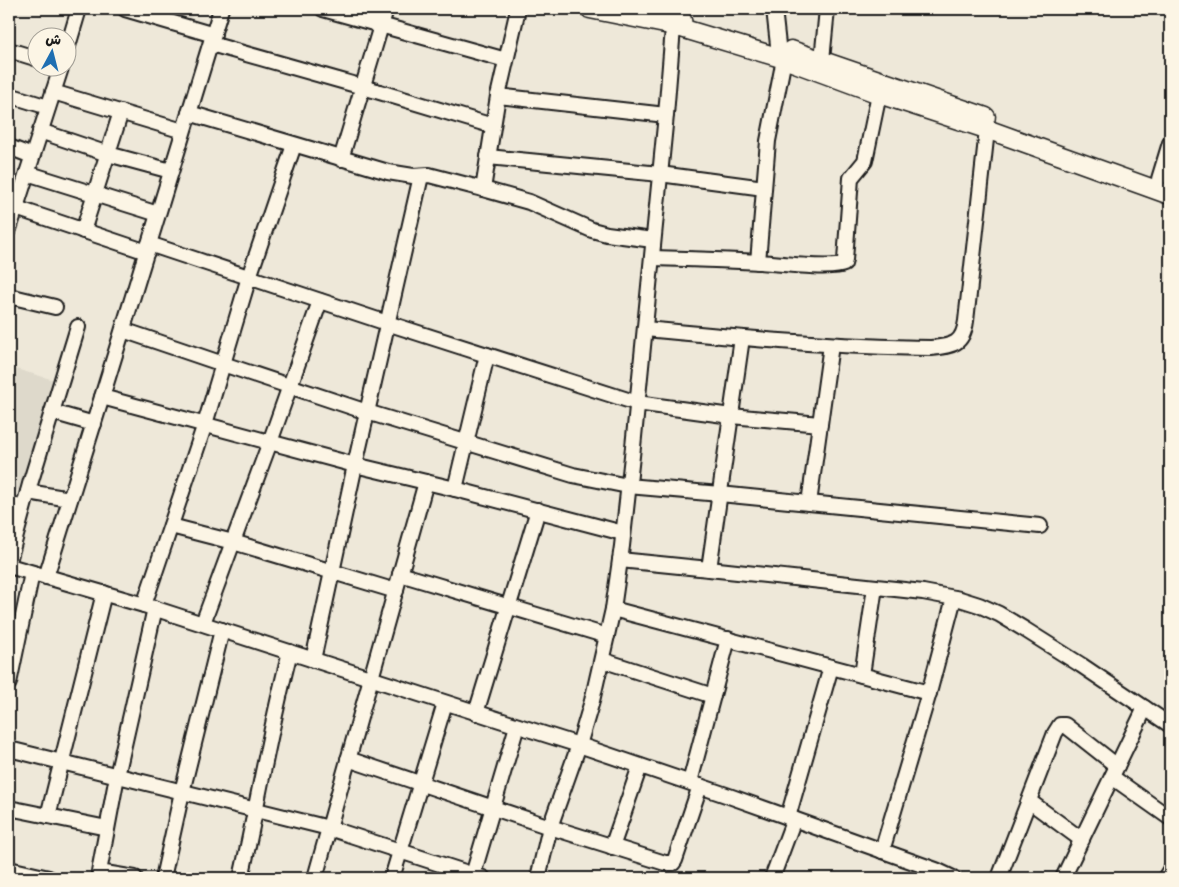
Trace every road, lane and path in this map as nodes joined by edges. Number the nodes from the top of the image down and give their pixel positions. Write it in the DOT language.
graph roads {
  1 [pos="79,9"];
  2 [pos="125,9"];
  3 [pos="222,9"];
  4 [pos="323,9"];
  5 [pos="386,9"];
  6 [pos="518,9"];
  7 [pos="590,9"];
  8 [pos="643,9"];
  9 [pos="774,9"];
  10 [pos="826,9"];
  11 [pos="676,20"];
  12 [pos="382,26"];
  13 [pos="73,28"];
  14 [pos="212,40"];
  15 [pos="9,50"];
  16 [pos="781,52"];
  17 [pos="28,56"];
  18 [pos="506,60"];
  19 [pos="822,60"];
  20 [pos="58,78"];
  21 [pos="363,87"];
  22 [pos="53,92"];
  23 [pos="879,94"];
  24 [pos="9,95"];
  25 [pos="498,96"];
  26 [pos="48,107"];
  27 [pos="121,112"];
  28 [pos="189,113"];
  29 [pos="666,115"];
  30 [pos="493,126"];
  31 [pos="988,130"];
  32 [pos="40,131"];
  33 [pos="183,131"];
  34 [pos="1170,143"];
  35 [pos="294,144"];
  36 [pos="9,147"];
  37 [pos="108,154"];
  38 [pos="32,156"];
  39 [pos="488,157"];
  40 [pos="341,159"];
  41 [pos="171,171"];
  42 [pos="27,173"];
  43 [pos="660,174"];
  44 [pos="421,176"];
  45 [pos="1165,181"];
  46 [pos="764,188"];
  47 [pos="483,189"];
  48 [pos="95,194"];
  49 [pos="1170,195"];
  50 [pos="14,204"];
  51 [pos="158,214"];
  52 [pos="9,228"];
  53 [pos="83,231"];
  54 [pos="653,240"];
  55 [pos="148,248"];
  56 [pos="652,258"];
  57 [pos="758,262"];
  58 [pos="250,278"];
  59 [pos="9,296"];
  60 [pos="320,301"];
  61 [pos="55,307"];
  62 [pos="387,323"];
  63 [pos="78,327"];
  64 [pos="645,329"];
  65 [pos="123,330"];
  66 [pos="742,338"];
  67 [pos="831,345"];
  68 [pos="487,355"];
  69 [pos="222,364"];
  70 [pos="290,386"];
  71 [pos="102,396"];
  72 [pos="637,403"];
  73 [pos="52,412"];
  74 [pos="368,412"];
  75 [pos="731,416"];
  76 [pos="94,424"];
  77 [pos="205,424"];
  78 [pos="820,424"];
  79 [pos="270,442"];
  80 [pos="467,442"];
  81 [pos="355,465"];
  82 [pos="426,482"];
  83 [pos="628,486"];
  84 [pos="455,489"];
  85 [pos="28,492"];
  86 [pos="720,494"];
  87 [pos="70,499"];
  88 [pos="810,503"];
  89 [pos="9,504"];
  90 [pos="23,508"];
  91 [pos="538,510"];
  92 [pos="171,526"];
  93 [pos="1040,526"];
  94 [pos="623,533"];
  95 [pos="233,542"];
  96 [pos="620,560"];
  97 [pos="9,561"];
  98 [pos="9,566"];
  99 [pos="709,570"];
  100 [pos="32,573"];
  101 [pos="333,573"];
  102 [pos="400,574"];
  103 [pos="46,577"];
  104 [pos="875,587"];
  105 [pos="396,591"];
  106 [pos="104,593"];
  107 [pos="954,598"];
  108 [pos="149,606"];
  109 [pos="508,607"];
  110 [pos="613,609"];
  111 [pos="203,623"];
  112 [pos="222,630"];
  113 [pos="607,636"];
  114 [pos="728,639"];
  115 [pos="290,652"];
  116 [pos="313,660"];
  117 [pos="602,660"];
  118 [pos="831,667"];
  119 [pos="862,675"];
  120 [pos="371,679"];
  121 [pos="9,683"];
  122 [pos="929,693"];
  123 [pos="713,696"];
  124 [pos="446,703"];
  125 [pos="1145,708"];
  126 [pos="476,713"];
  127 [pos="1170,724"];
  128 [pos="517,726"];
  129 [pos="579,745"];
  130 [pos="9,749"];
  131 [pos="348,759"];
  132 [pos="62,762"];
  133 [pos="640,766"];
  134 [pos="1115,772"];
  135 [pos="118,776"];
  136 [pos="420,784"];
  137 [pos="695,784"];
  138 [pos="182,792"];
  139 [pos="1029,801"];
  140 [pos="9,808"];
  141 [pos="492,808"];
  142 [pos="256,810"];
  143 [pos="48,816"];
  144 [pos="791,818"];
  145 [pos="1170,818"];
  146 [pos="107,828"];
  147 [pos="329,828"];
  148 [pos="550,828"];
  149 [pos="1082,840"];
  150 [pos="612,847"];
  151 [pos="400,851"];
  152 [pos="882,851"];
  153 [pos="9,869"];
  154 [pos="1170,870"];
  155 [pos="98,875"];
  156 [pos="476,877"];
  157 [pos="49,878"];
  158 [pos="135,878"];
  159 [pos="163,878"];
  160 [pos="241,878"];
  161 [pos="315,878"];
  162 [pos="392,878"];
  163 [pos="538,878"];
  164 [pos="772,878"];
  165 [pos="953,878"];
  166 [pos="999,878"];
  167 [pos="1063,878"];
  168 [pos="1165,878"];
  1 -- 13 [label="street"];
  2 -- 14 [label="street"];
  3 -- 14 [label="street"];
  4 -- 12 [label="street"];
  5 -- 12 [label="street"];
  6 -- 18 [label="street"];
  7 -- 11 [label="main road"];
  8 -- 11 [label="main road"];
  9 -- 16 [label="street"];
  10 -- 19 [label="street"];
  11 -- 16 [label="main road"];
  11 -- 29 [label="street"];
  12 -- 18 [label="street"];
  12 -- 21 [label="street"];
  14 -- 21 [label="street"];
  14 -- 28 [label="street"];
  15 -- 17 [label="street"];
  16 -- 19 [label="main road"];
  16 -- 23 [label="main road"];
  16 -- 46 [label="street"];
  18 -- 25 [label="street"];
  19 -- 45 [label="main road"];
  20 -- 22 [label="street"];
  21 -- 30 [label="street"];
  21 -- 40 [label="street"];
  22 -- 26 [label="street"];
  22 -- 27 [label="street"];
  23 -- 31 [label="main road"];
  23 -- 57 [label="street"];
  24 -- 26 [label="street"];
  25 -- 29 [label="street"];
  25 -- 30 [label="street"];
  26 -- 32 [label="street"];
  27 -- 33 [label="street"];
  27 -- 37 [label="street"];
  28 -- 33 [label="street"];
  28 -- 35 [label="street"];
  29 -- 43 [label="street"];
  30 -- 39 [label="street"];
  31 -- 49 [label="main road"];
  31 -- 67 [label="street"];
  32 -- 37 [label="street"];
  32 -- 38 [label="street"];
  33 -- 41 [label="street"];
  34 -- 45 [label="street"];
  35 -- 40 [label="street"];
  35 -- 58 [label="street"];
  36 -- 38 [label="street"];
  37 -- 41 [label="street"];
  37 -- 48 [label="street"];
  38 -- 42 [label="street"];
  39 -- 43 [label="street"];
  39 -- 47 [label="street"];
  40 -- 44 [label="street"];
  41 -- 51 [label="street"];
  42 -- 48 [label="street"];
  42 -- 50 [label="street"];
  43 -- 46 [label="street"];
  43 -- 54 [label="street"];
  44 -- 47 [label="street"];
  44 -- 62 [label="street"];
  46 -- 57 [label="street"];
  47 -- 54 [label="street"];
  48 -- 51 [label="street"];
  48 -- 53 [label="street"];
  50 -- 52 [label="street"];
  50 -- 53 [label="street"];
  51 -- 55 [label="street"];
  53 -- 55 [label="street"];
  54 -- 56 [label="street"];
  55 -- 58 [label="street"];
  55 -- 65 [label="street"];
  56 -- 57 [label="street"];
  56 -- 64 [label="street"];
  58 -- 60 [label="street"];
  58 -- 69 [label="street"];
  59 -- 61 [label="street"];
  60 -- 62 [label="street"];
  60 -- 70 [label="street"];
  62 -- 68 [label="street"];
  62 -- 74 [label="street"];
  63 -- 73 [label="street"];
  64 -- 66 [label="street"];
  64 -- 72 [label="street"];
  65 -- 69 [label="street"];
  65 -- 71 [label="street"];
  66 -- 67 [label="street"];
  66 -- 75 [label="street"];
  67 -- 78 [label="street"];
  68 -- 72 [label="street"];
  68 -- 80 [label="street"];
  69 -- 70 [label="street"];
  69 -- 77 [label="street"];
  70 -- 74 [label="street"];
  70 -- 79 [label="street"];
  71 -- 76 [label="street"];
  71 -- 77 [label="street"];
  72 -- 75 [label="street"];
  72 -- 83 [label="street"];
  73 -- 76 [label="street"];
  73 -- 85 [label="street"];
  74 -- 80 [label="street"];
  74 -- 81 [label="street"];
  75 -- 78 [label="street"];
  75 -- 86 [label="street"];
  76 -- 87 [label="street"];
  77 -- 79 [label="street"];
  77 -- 92 [label="street"];
  78 -- 88 [label="street"];
  79 -- 81 [label="street"];
  79 -- 95 [label="street"];
  80 -- 83 [label="street"];
  80 -- 84 [label="street"];
  81 -- 82 [label="street"];
  81 -- 101 [label="street"];
  82 -- 84 [label="street"];
  82 -- 102 [label="street"];
  83 -- 86 [label="street"];
  83 -- 94 [label="street"];
  84 -- 91 [label="street"];
  85 -- 87 [label="street"];
  85 -- 90 [label="street"];
  86 -- 88 [label="street"];
  86 -- 99 [label="street"];
  87 -- 103 [label="street"];
  88 -- 93 [label="street"];
  89 -- 90 [label="street"];
  90 -- 97 [label="street"];
  91 -- 94 [label="street"];
  91 -- 109 [label="street"];
  92 -- 95 [label="street"];
  92 -- 108 [label="street"];
  94 -- 96 [label="street"];
  95 -- 101 [label="street"];
  95 -- 111 [label="street"];
  96 -- 99 [label="street"];
  96 -- 110 [label="street"];
  98 -- 100 [label="street"];
  99 -- 104 [label="street"];
  100 -- 103 [label="street"];
  100 -- 121 [label="street"];
  101 -- 105 [label="street"];
  101 -- 116 [label="street"];
  102 -- 105 [label="street"];
  102 -- 109 [label="street"];
  103 -- 106 [label="street"];
  104 -- 107 [label="street"];
  104 -- 119 [label="street"];
  105 -- 120 [label="street"];
  106 -- 108 [label="street"];
  106 -- 132 [label="street"];
  107 -- 122 [label="street"];
  107 -- 125 [label="street"];
  108 -- 111 [label="street"];
  108 -- 135 [label="street"];
  109 -- 113 [label="street"];
  109 -- 126 [label="street"];
  110 -- 113 [label="street"];
  110 -- 114 [label="street"];
  111 -- 112 [label="street"];
  112 -- 115 [label="street"];
  112 -- 138 [label="street"];
  113 -- 117 [label="street"];
  114 -- 118 [label="street"];
  114 -- 123 [label="street"];
  115 -- 116 [label="street"];
  115 -- 142 [label="street"];
  116 -- 120 [label="street"];
  117 -- 123 [label="street"];
  117 -- 129 [label="street"];
  118 -- 119 [label="street"];
  118 -- 144 [label="street"];
  119 -- 122 [label="street"];
  120 -- 124 [label="street"];
  120 -- 131 [label="street"];
  122 -- 152 [label="street"];
  123 -- 137 [label="street"];
  124 -- 126 [label="street"];
  124 -- 136 [label="street"];
  125 -- 127 [label="street"];
  125 -- 134 [label="street"];
  126 -- 128 [label="street"];
  128 -- 129 [label="street"];
  128 -- 141 [label="street"];
  129 -- 133 [label="street"];
  129 -- 148 [label="street"];
  130 -- 132 [label="street"];
  131 -- 136 [label="street"];
  131 -- 147 [label="street"];
  132 -- 135 [label="street"];
  132 -- 143 [label="street"];
  133 -- 137 [label="street"];
  133 -- 150 [label="street"];
  134 -- 139 [label="street"];
  134 -- 145 [label="street"];
  134 -- 149 [label="street"];
  135 -- 138 [label="street"];
  135 -- 146 [label="street"];
  136 -- 141 [label="street"];
  136 -- 151 [label="street"];
  137 -- 144 [label="street"];
  137 -- 150 [label="street"];
  138 -- 142 [label="street"];
  138 -- 159 [label="street"];
  139 -- 149 [label="street"];
  139 -- 166 [label="street"];
  140 -- 143 [label="street"];
  141 -- 148 [label="street"];
  141 -- 156 [label="street"];
  142 -- 147 [label="street"];
  142 -- 160 [label="street"];
  143 -- 146 [label="street"];
  144 -- 152 [label="street"];
  144 -- 164 [label="street"];
  146 -- 155 [label="street"];
  147 -- 151 [label="street"];
  147 -- 161 [label="street"];
  148 -- 150 [label="street"];
  148 -- 163 [label="street"];
  149 -- 167 [label="street"];
  151 -- 156 [label="street"];
  151 -- 162 [label="street"];
  152 -- 165 [label="street"];
  153 -- 157 [label="street"];
  154 -- 168 [label="street"];
  155 -- 158 [label="street"];
}
